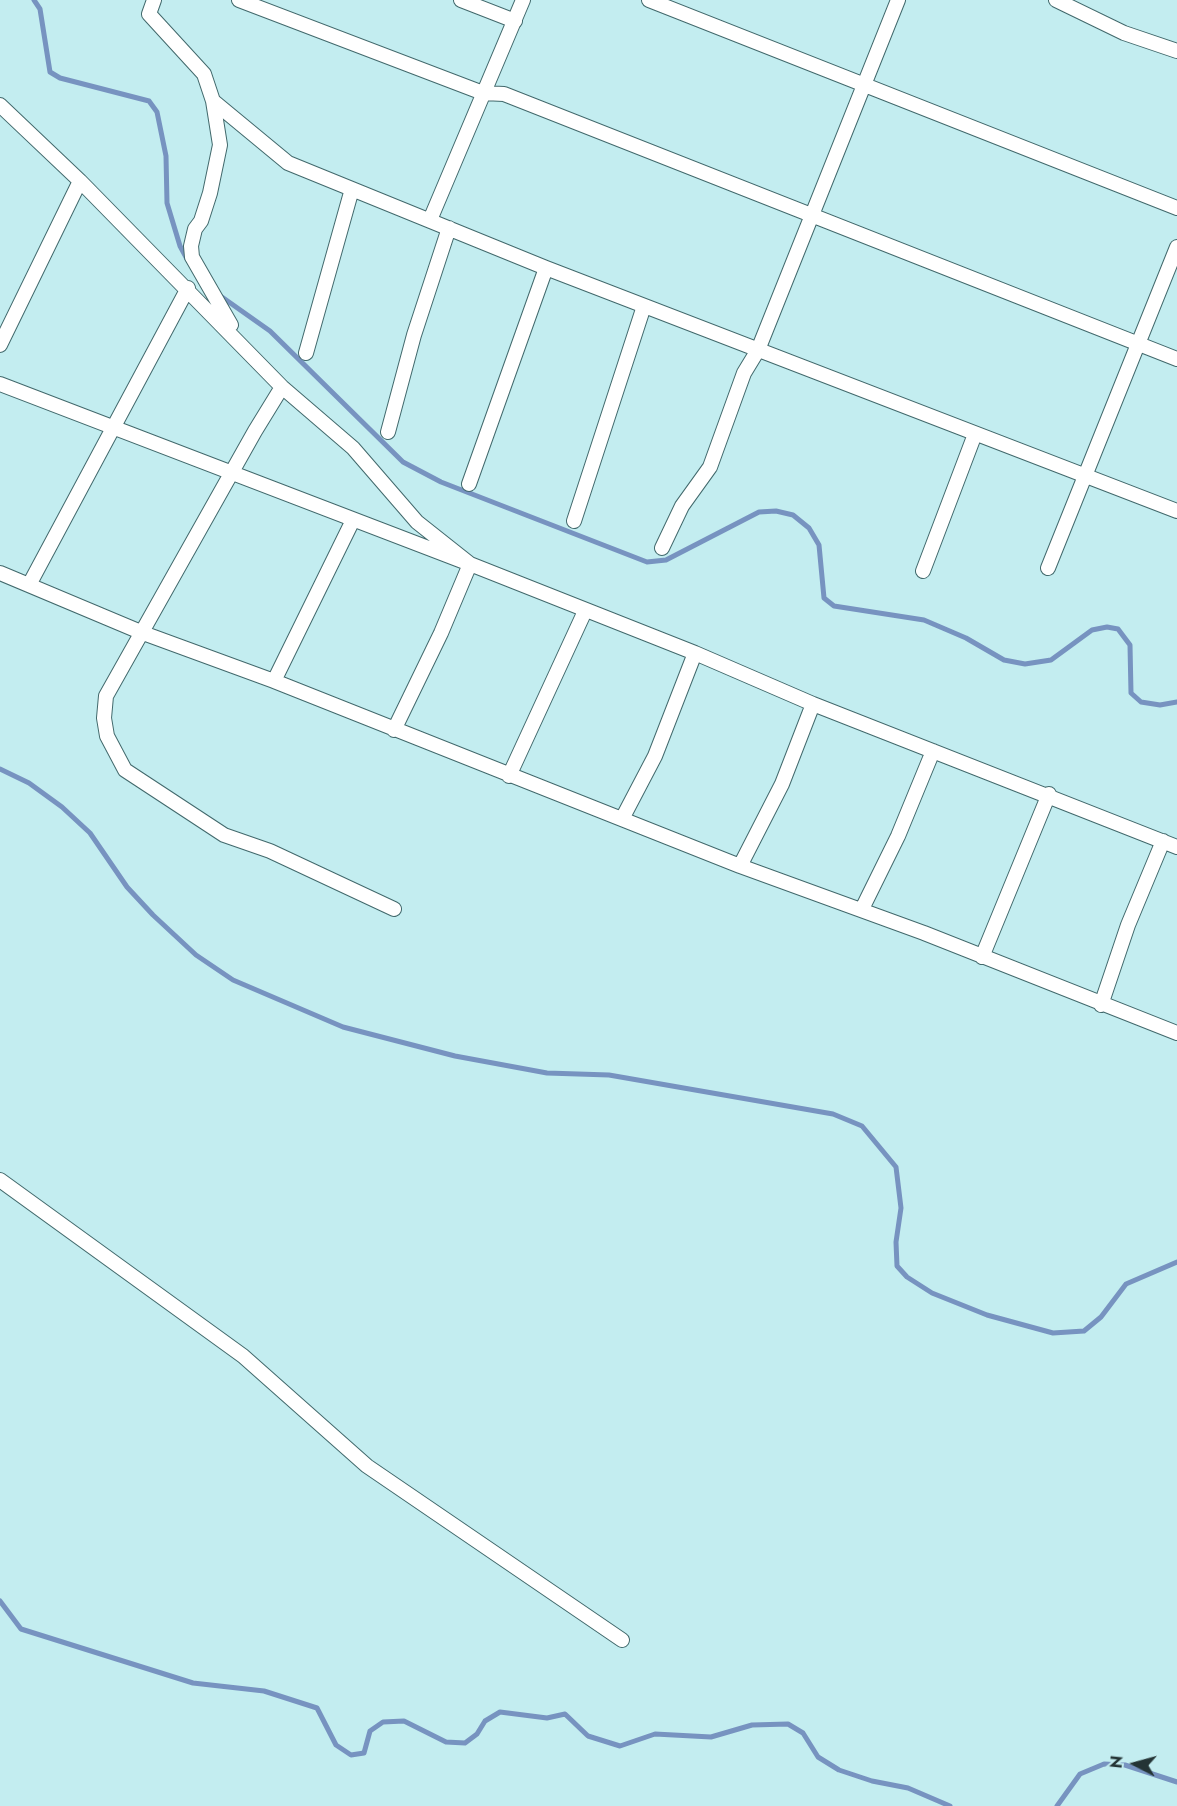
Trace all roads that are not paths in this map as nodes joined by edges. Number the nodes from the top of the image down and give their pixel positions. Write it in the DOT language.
graph roads {
  1 [pos="154,0"];
  2 [pos="239,0"];
  3 [pos="461,0"];
  4 [pos="523,0"];
  5 [pos="649,0"];
  6 [pos="898,0"];
  7 [pos="1056,0"];
  8 [pos="515,21"];
  9 [pos="1177,51"];
  10 [pos="864,86"];
  11 [pos="483,93"];
  12 [pos="213,100"];
  13 [pos="0,105"];
  14 [pos="80,181"];
  15 [pos="352,189"];
  16 [pos="1177,208"];
  17 [pos="813,216"];
  18 [pos="430,220"];
  19 [pos="449,228"];
  20 [pos="1177,247"];
  21 [pos="546,268"];
  22 [pos="188,288"];
  23 [pos="644,306"];
  24 [pos="1137,343"];
  25 [pos="0,345"];
  26 [pos="242,345"];
  27 [pos="758,350"];
  28 [pos="306,353"];
  29 [pos="1177,359"];
  30 [pos="0,384"];
  31 [pos="282,387"];
  32 [pos="113,428"];
  33 [pos="388,432"];
  34 [pos="975,434"];
  35 [pos="231,473"];
  36 [pos="1085,476"];
  37 [pos="469,484"];
  38 [pos="1177,511"];
  39 [pos="353,520"];
  40 [pos="574,521"];
  41 [pos="662,548"];
  42 [pos="470,564"];
  43 [pos="1048,568"];
  44 [pos="923,571"];
  45 [pos="0,573"];
  46 [pos="29,585"];
  47 [pos="585,611"];
  48 [pos="143,633"];
  49 [pos="695,653"];
  50 [pos="274,681"];
  51 [pos="813,704"];
  52 [pos="394,730"];
  53 [pos="933,751"];
  54 [pos="509,776"];
  55 [pos="1048,794"];
  56 [pos="622,819"];
  57 [pos="1163,841"];
  58 [pos="1177,847"];
  59 [pos="740,866"];
  60 [pos="394,909"];
  61 [pos="862,909"];
  62 [pos="982,957"];
  63 [pos="1101,1005"];
  64 [pos="1177,1033"];
  65 [pos="0,1180"];
  66 [pos="622,1640"];
  1 -- 12 [label="street"];
  2 -- 11 [label="street"];
  3 -- 8 [label="street"];
  4 -- 8 [label="street"];
  5 -- 10 [label="street"];
  6 -- 10 [label="street"];
  7 -- 9 [label="street"];
  8 -- 11 [label="street"];
  10 -- 16 [label="street"];
  10 -- 17 [label="street"];
  11 -- 17 [label="street"];
  11 -- 18 [label="street"];
  12 -- 15 [label="street"];
  12 -- 26 [label="street"];
  13 -- 14 [label="street"];
  14 -- 22 [label="street"];
  14 -- 25 [label="street"];
  15 -- 18 [label="street"];
  15 -- 28 [label="street"];
  17 -- 24 [label="street"];
  17 -- 27 [label="street"];
  18 -- 19 [label="street"];
  19 -- 21 [label="street"];
  19 -- 33 [label="street"];
  20 -- 24 [label="street"];
  21 -- 23 [label="street"];
  21 -- 37 [label="street"];
  22 -- 26 [label="street"];
  22 -- 32 [label="street"];
  23 -- 27 [label="street"];
  23 -- 40 [label="street"];
  24 -- 29 [label="street"];
  24 -- 36 [label="street"];
  26 -- 31 [label="street"];
  27 -- 34 [label="street"];
  27 -- 41 [label="street"];
  30 -- 32 [label="street"];
  31 -- 35 [label="street"];
  31 -- 42 [label="street"];
  32 -- 35 [label="street"];
  32 -- 46 [label="street"];
  34 -- 36 [label="street"];
  34 -- 44 [label="street"];
  35 -- 39 [label="street"];
  35 -- 48 [label="street"];
  36 -- 38 [label="street"];
  36 -- 43 [label="street"];
  39 -- 42 [label="street"];
  39 -- 50 [label="street"];
  42 -- 47 [label="street"];
  42 -- 52 [label="street"];
  45 -- 46 [label="street"];
  46 -- 48 [label="street"];
  47 -- 49 [label="street"];
  47 -- 54 [label="street"];
  48 -- 50 [label="street"];
  48 -- 60 [label="street"];
  49 -- 51 [label="street"];
  49 -- 56 [label="street"];
  50 -- 52 [label="street"];
  51 -- 53 [label="street"];
  51 -- 59 [label="street"];
  52 -- 54 [label="street"];
  53 -- 55 [label="street"];
  53 -- 61 [label="street"];
  54 -- 56 [label="street"];
  55 -- 57 [label="street"];
  55 -- 62 [label="street"];
  56 -- 59 [label="street"];
  57 -- 58 [label="street"];
  57 -- 63 [label="street"];
  59 -- 61 [label="street"];
  61 -- 62 [label="street"];
  62 -- 63 [label="street"];
  63 -- 64 [label="street"];
  65 -- 66 [label="street"];
}
